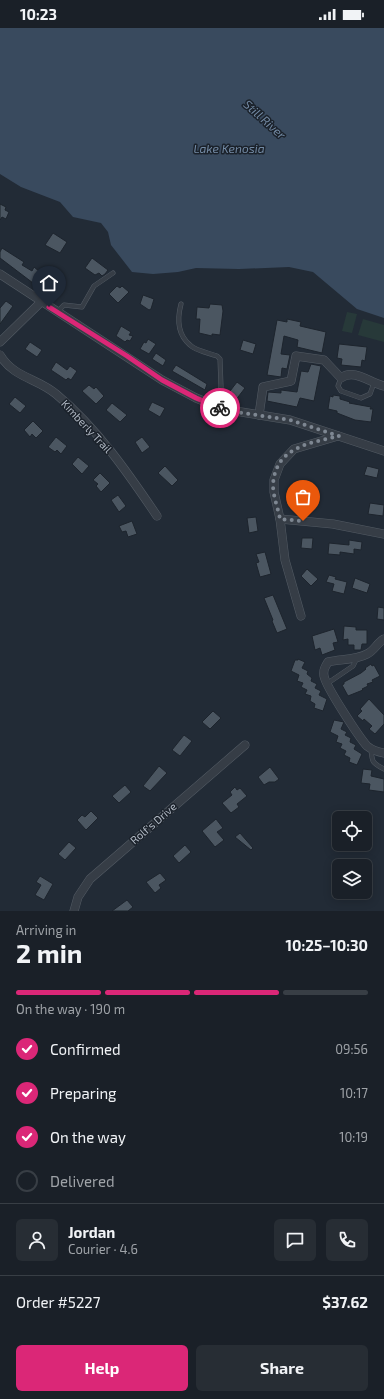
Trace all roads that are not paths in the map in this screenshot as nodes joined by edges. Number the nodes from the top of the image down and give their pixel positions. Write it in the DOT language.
graph roads {
  1 [pos="113,273"];
  2 [pos="0,274"];
  3 [pos="41,302"];
  4 [pos="181,304"];
  5 [pos="57,312"];
  6 [pos="0,342"];
  7 [pos="0,355"];
  8 [pos="341,378"];
  9 [pos="374,384"];
  10 [pos="384,386"];
  11 [pos="216,406"];
  12 [pos="258,415"];
  13 [pos="339,436"];
  14 [pos="384,451"];
  15 [pos="157,516"];
  16 [pos="280,519"];
  17 [pos="384,534"];
  18 [pos="301,616"];
  19 [pos="384,639"];
  20 [pos="358,658"];
  21 [pos="328,683"];
  22 [pos="245,745"];
  23 [pos="371,748"];
  24 [pos="384,754"];
  25 [pos="384,769"];
  26 [pos="74,911"];
  1 -- 5 [label="lane"];
  2 -- 3 [label="street"];
  3 -- 5 [label="street"];
  3 -- 6 [label="street"];
  4 -- 11 [label="lane"];
  5 -- 11 [label="street"];
  7 -- 15 [label="street, Kimberly Trail"];
  8 -- 9 [label="street"];
  8 -- 9 [label="lane"];
  8 -- 12 [label="street"];
  9 -- 10 [label="street"];
  11 -- 12 [label="street"];
  12 -- 13 [label="street"];
  13 -- 14 [label="street"];
  13 -- 16 [label="street"];
  16 -- 17 [label="street"];
  16 -- 18 [label="street"];
  19 -- 20 [label="street"];
  20 -- 21 [label="lane"];
  20 -- 21 [label="street"];
  21 -- 23 [label="street"];
  22 -- 26 [label="street, Rolf's Drive"];
  23 -- 24 [label="street"];
  23 -- 25 [label="lane"];
}
